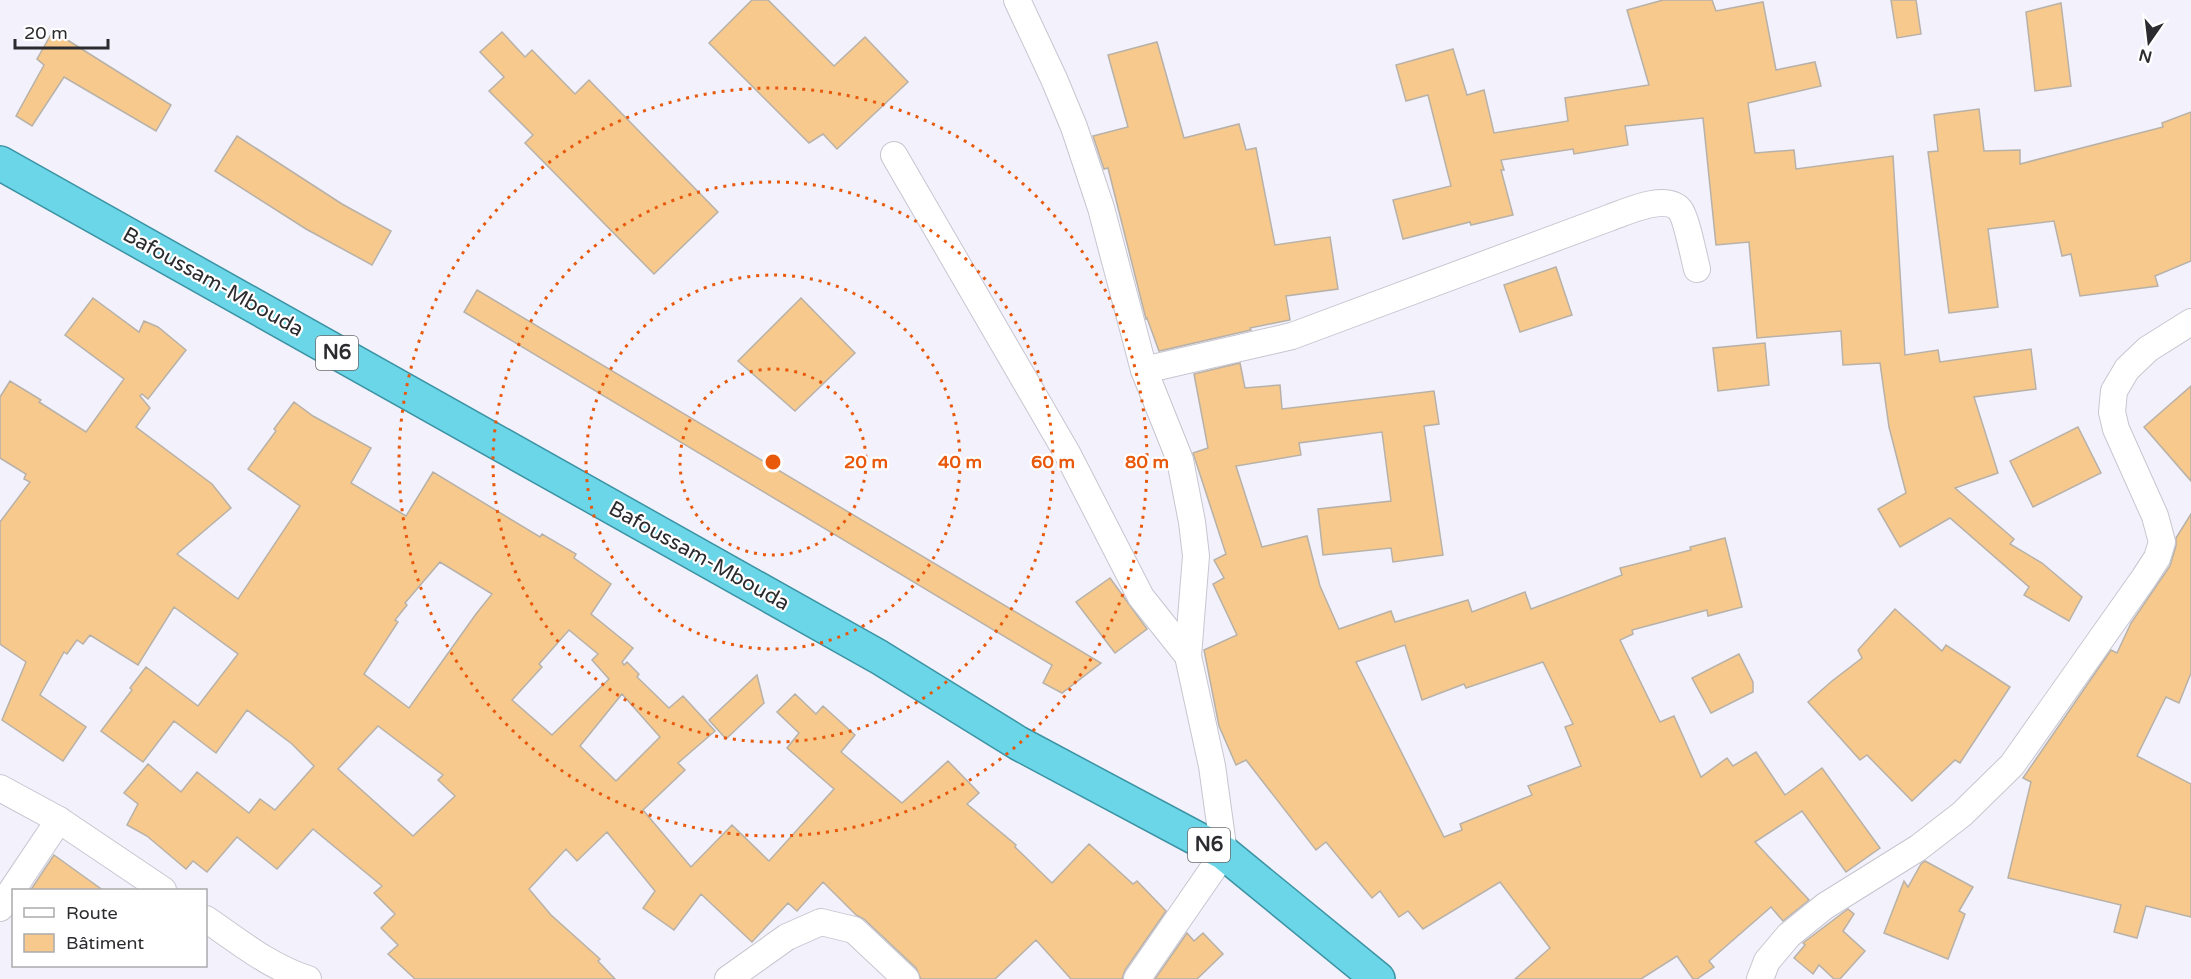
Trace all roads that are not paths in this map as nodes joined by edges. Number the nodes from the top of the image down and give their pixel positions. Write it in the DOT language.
graph roads {
  1 [pos="1017,0"];
  2 [pos="894,155"];
  3 [pos="0,163"];
  4 [pos="1697,269"];
  5 [pos="2191,322"];
  6 [pos="1144,370"];
  7 [pos="1188,656"];
  8 [pos="0,788"];
  9 [pos="58,820"];
  10 [pos="1224,853"];
  11 [pos="13,889"];
  12 [pos="160,889"];
  13 [pos="12,890"];
  14 [pos="0,908"];
  15 [pos="207,920"];
  16 [pos="268,971"];
  17 [pos="308,979"];
  18 [pos="728,979"];
  19 [pos="906,979"];
  20 [pos="1137,979"];
  21 [pos="1378,979"];
  22 [pos="1760,979"];
  1 -- 6 [label="street"];
  2 -- 7 [label="street"];
  3 -- 10 [label="highway, Bafoussam-Mbouda / N6"];
  4 -- 6 [label="street"];
  5 -- 22 [label="street"];
  6 -- 7 [label="street"];
  7 -- 10 [label="street"];
  8 -- 9 [label="street"];
  9 -- 11 [label="street"];
  9 -- 12 [label="street"];
  10 -- 20 [label="street"];
  10 -- 21 [label="highway, Bafoussam-Mbouda / N6"];
  13 -- 14 [label="street"];
  15 -- 16 [label="street"];
  16 -- 17 [label="street"];
  18 -- 19 [label="street"];
}
